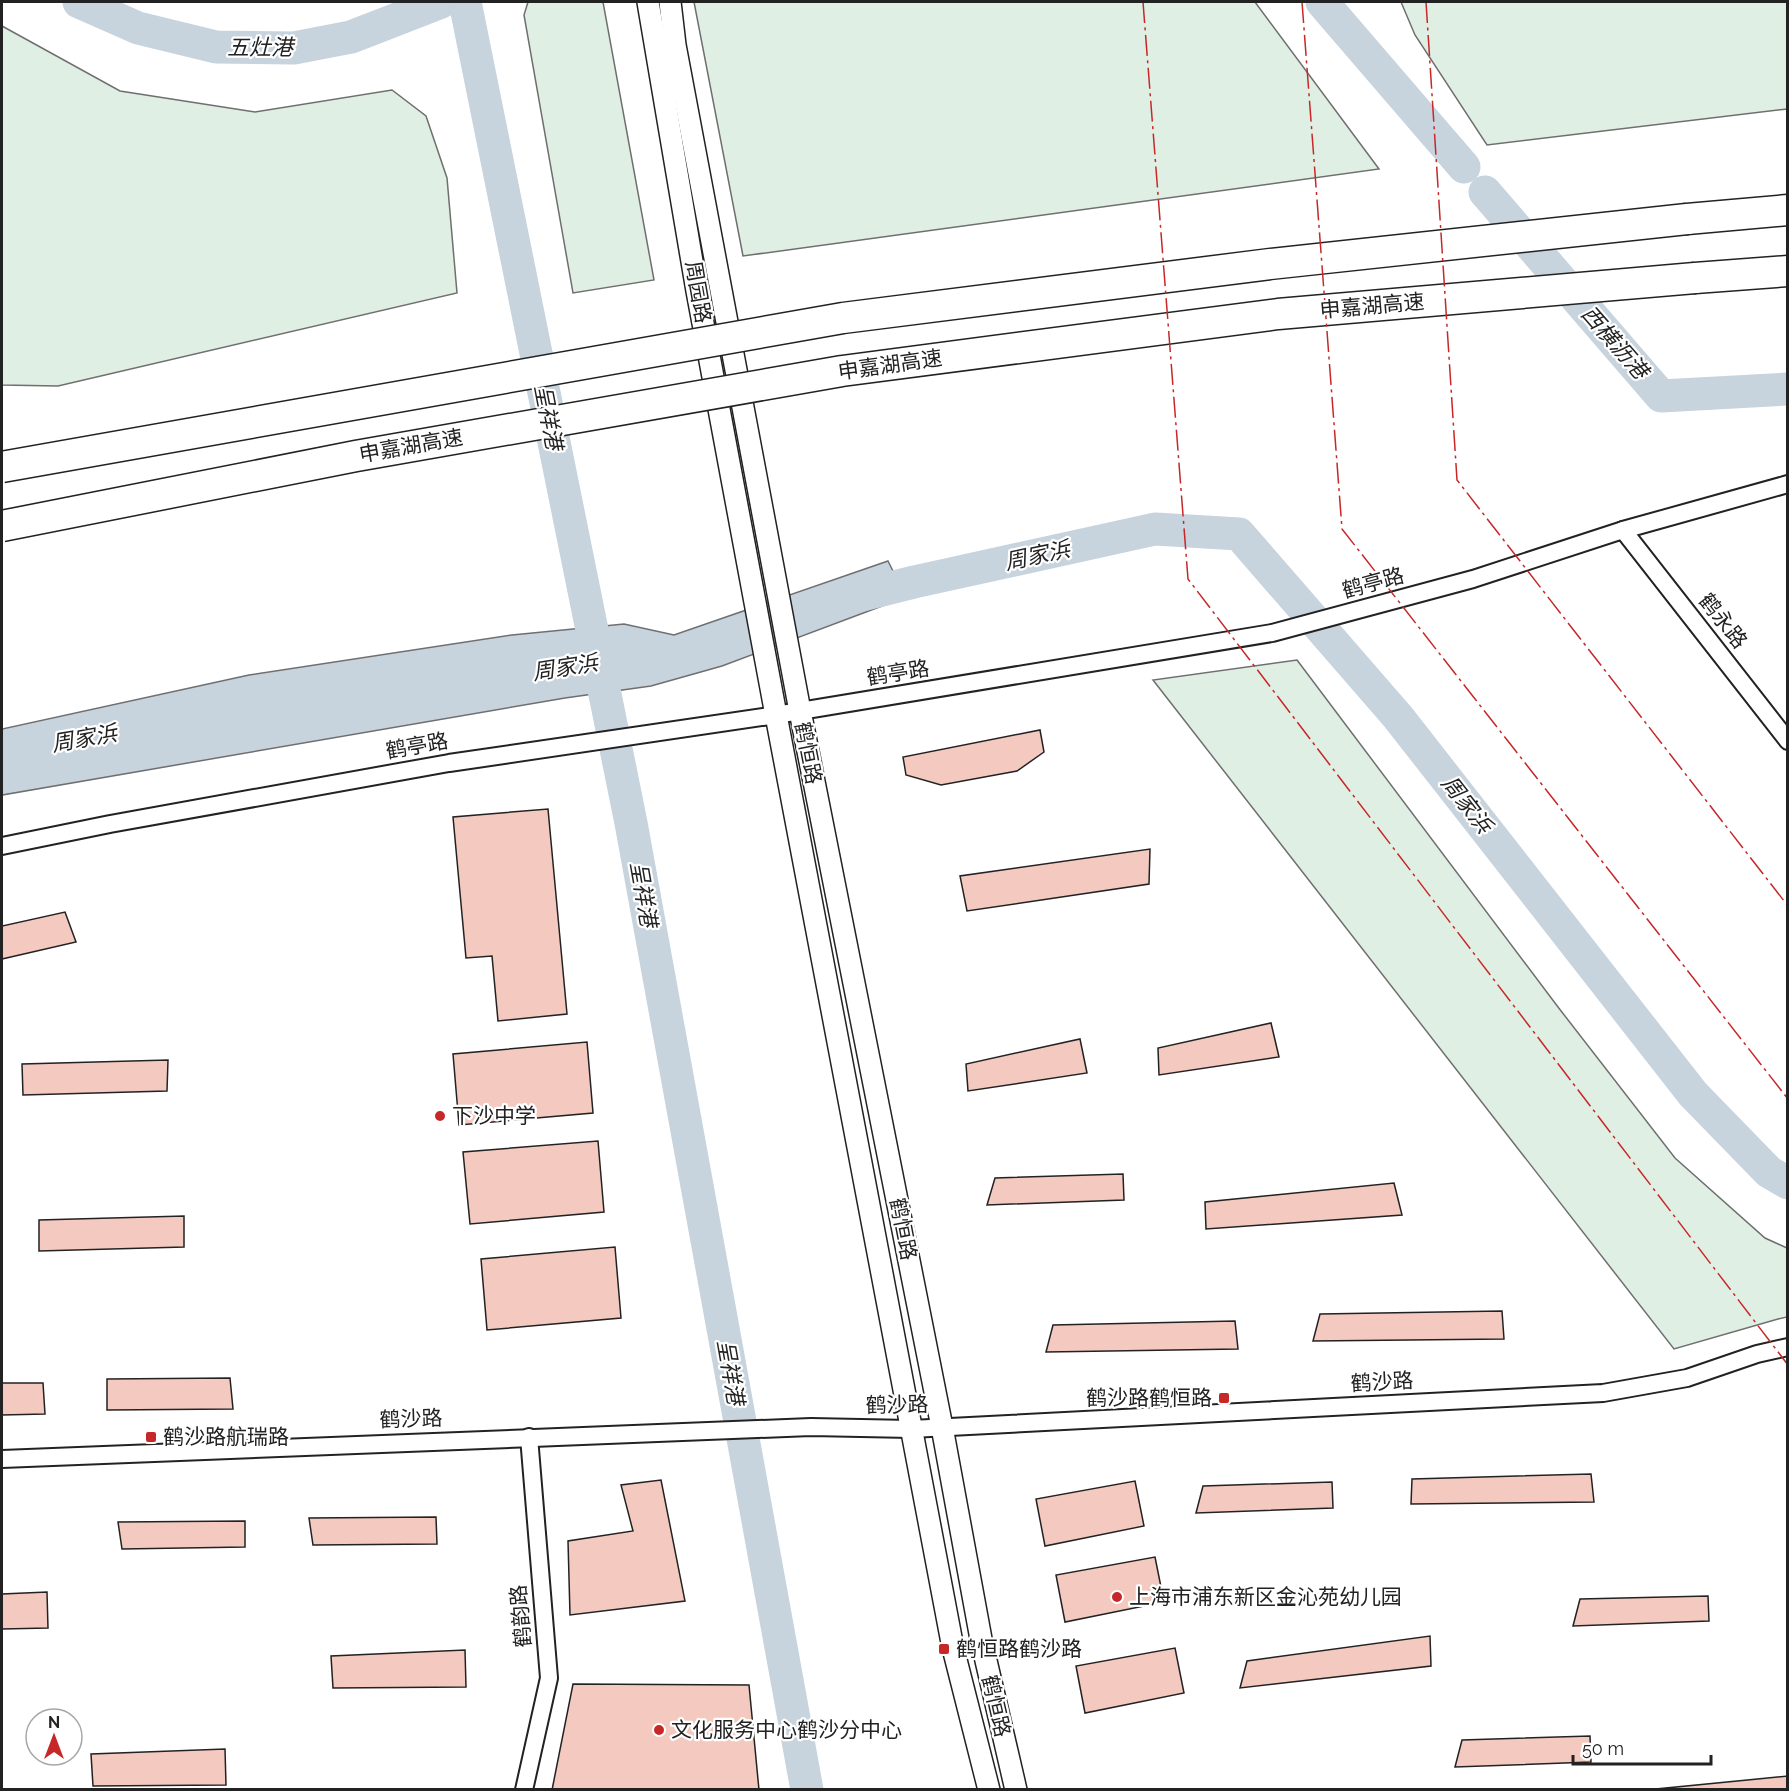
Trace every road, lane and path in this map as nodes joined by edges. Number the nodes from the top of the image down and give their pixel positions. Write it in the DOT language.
graph roads {
  1 [pos="648,2"];
  2 [pos="670,2"];
  3 [pos="1788,211"];
  4 [pos="1788,271"];
  5 [pos="1788,277"];
  6 [pos="1695,278"];
  7 [pos="2,467"];
  8 [pos="1788,484"];
  9 [pos="2,526"];
  10 [pos="1623,530"];
  11 [pos="793,669"];
  12 [pos="769,674"];
  13 [pos="800,711"];
  14 [pos="776,715"];
  15 [pos="1788,741"];
  16 [pos="2,846"];
  17 [pos="1788,1347"];
  18 [pos="942,1426"];
  19 [pos="912,1429"];
  20 [pos="529,1437"];
  21 [pos="2,1459"];
  22 [pos="524,1790"];
  23 [pos="989,1790"];
  24 [pos="1016,1790"];
  1 -- 12 [label="street, 周园路"];
  2 -- 11 [label="street, 周园路"];
  3 -- 7 [label="highway, bridge"];
  4 -- 6 [label="highway, 申嘉湖高速"];
  5 -- 6 [label="highway"];
  6 -- 9 [label="highway, 申嘉湖高速, bridge"];
  8 -- 10 [label="street, 鹤亭路"];
  10 -- 13 [label="street, 鹤亭路"];
  10 -- 15 [label="street, 鹤永路"];
  11 -- 13 [label="street, 鹤恒路"];
  12 -- 14 [label="street, 鹤恒路"];
  13 -- 14 [label="street, 鹤亭路"];
  13 -- 18 [label="street, 鹤恒路"];
  14 -- 16 [label="street, 鹤亭路"];
  14 -- 19 [label="street, 鹤恒路"];
  17 -- 18 [label="street, 鹤沙路"];
  18 -- 19 [label="street, 鹤沙路"];
  18 -- 24 [label="street, 鹤恒路"];
  19 -- 20 [label="street, 鹤沙路"];
  19 -- 23 [label="street, 鹤恒路"];
  20 -- 21 [label="street, 鹤沙路"];
  20 -- 22 [label="street, 鹤韵路"];
}
